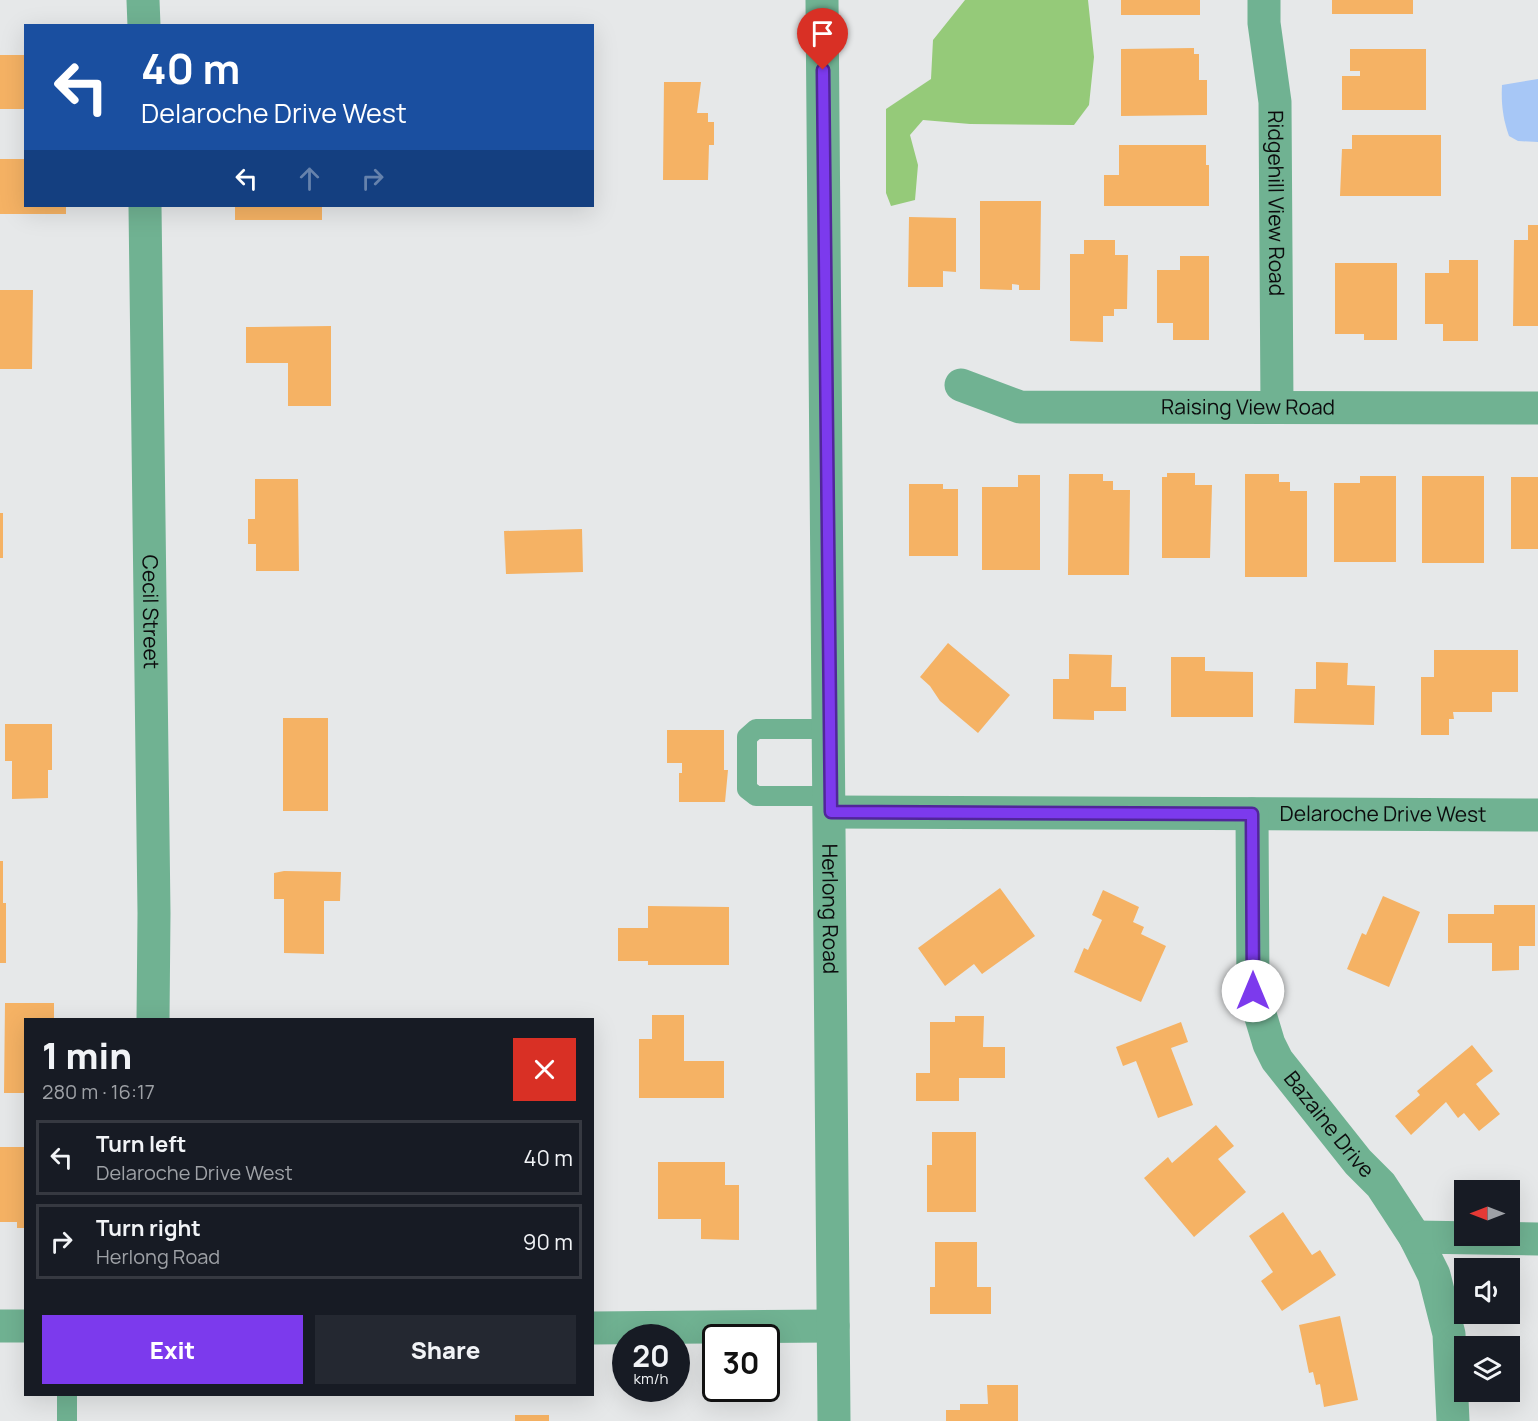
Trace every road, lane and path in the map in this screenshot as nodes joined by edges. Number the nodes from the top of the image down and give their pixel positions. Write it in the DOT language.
graph roads {
  1 [pos="143,0"];
  2 [pos="822,0"];
  3 [pos="1264,0"];
  4 [pos="144,24"];
  5 [pos="145,207"];
  6 [pos="961,385"];
  7 [pos="1277,407"];
  8 [pos="1538,408"];
  9 [pos="830,729"];
  10 [pos="830,804"];
  11 [pos="1252,814"];
  12 [pos="1538,815"];
  13 [pos="153,1018"];
  14 [pos="1416,1237"];
  15 [pos="1538,1239"];
  16 [pos="0,1326"];
  17 [pos="24,1326"];
  18 [pos="833,1326"];
  19 [pos="594,1328"];
  20 [pos="67,1396"];
  21 [pos="67,1421"];
  22 [pos="834,1421"];
  23 [pos="1453,1421"];
  1 -- 4 [label="street"];
  2 -- 9 [label="street, Herlong Road"];
  3 -- 7 [label="street, Ridgehill View Road"];
  5 -- 13 [label="street, Cecil Street"];
  6 -- 7 [label="street, Raising View Road"];
  7 -- 8 [label="street, Raising View Road"];
  9 -- 10 [label="street, Herlong Road"];
  9 -- 10 [label="lane"];
  10 -- 11 [label="street, Delaroche Drive West"];
  10 -- 18 [label="street, Herlong Road"];
  11 -- 12 [label="street, Delaroche Drive West"];
  11 -- 14 [label="street, Bazaine Drive"];
  14 -- 15 [label="street"];
  14 -- 23 [label="street, Bazaine Drive"];
  16 -- 17 [label="street"];
  18 -- 19 [label="street"];
  18 -- 22 [label="street, Herlong Road"];
  20 -- 21 [label="lane"];
}
